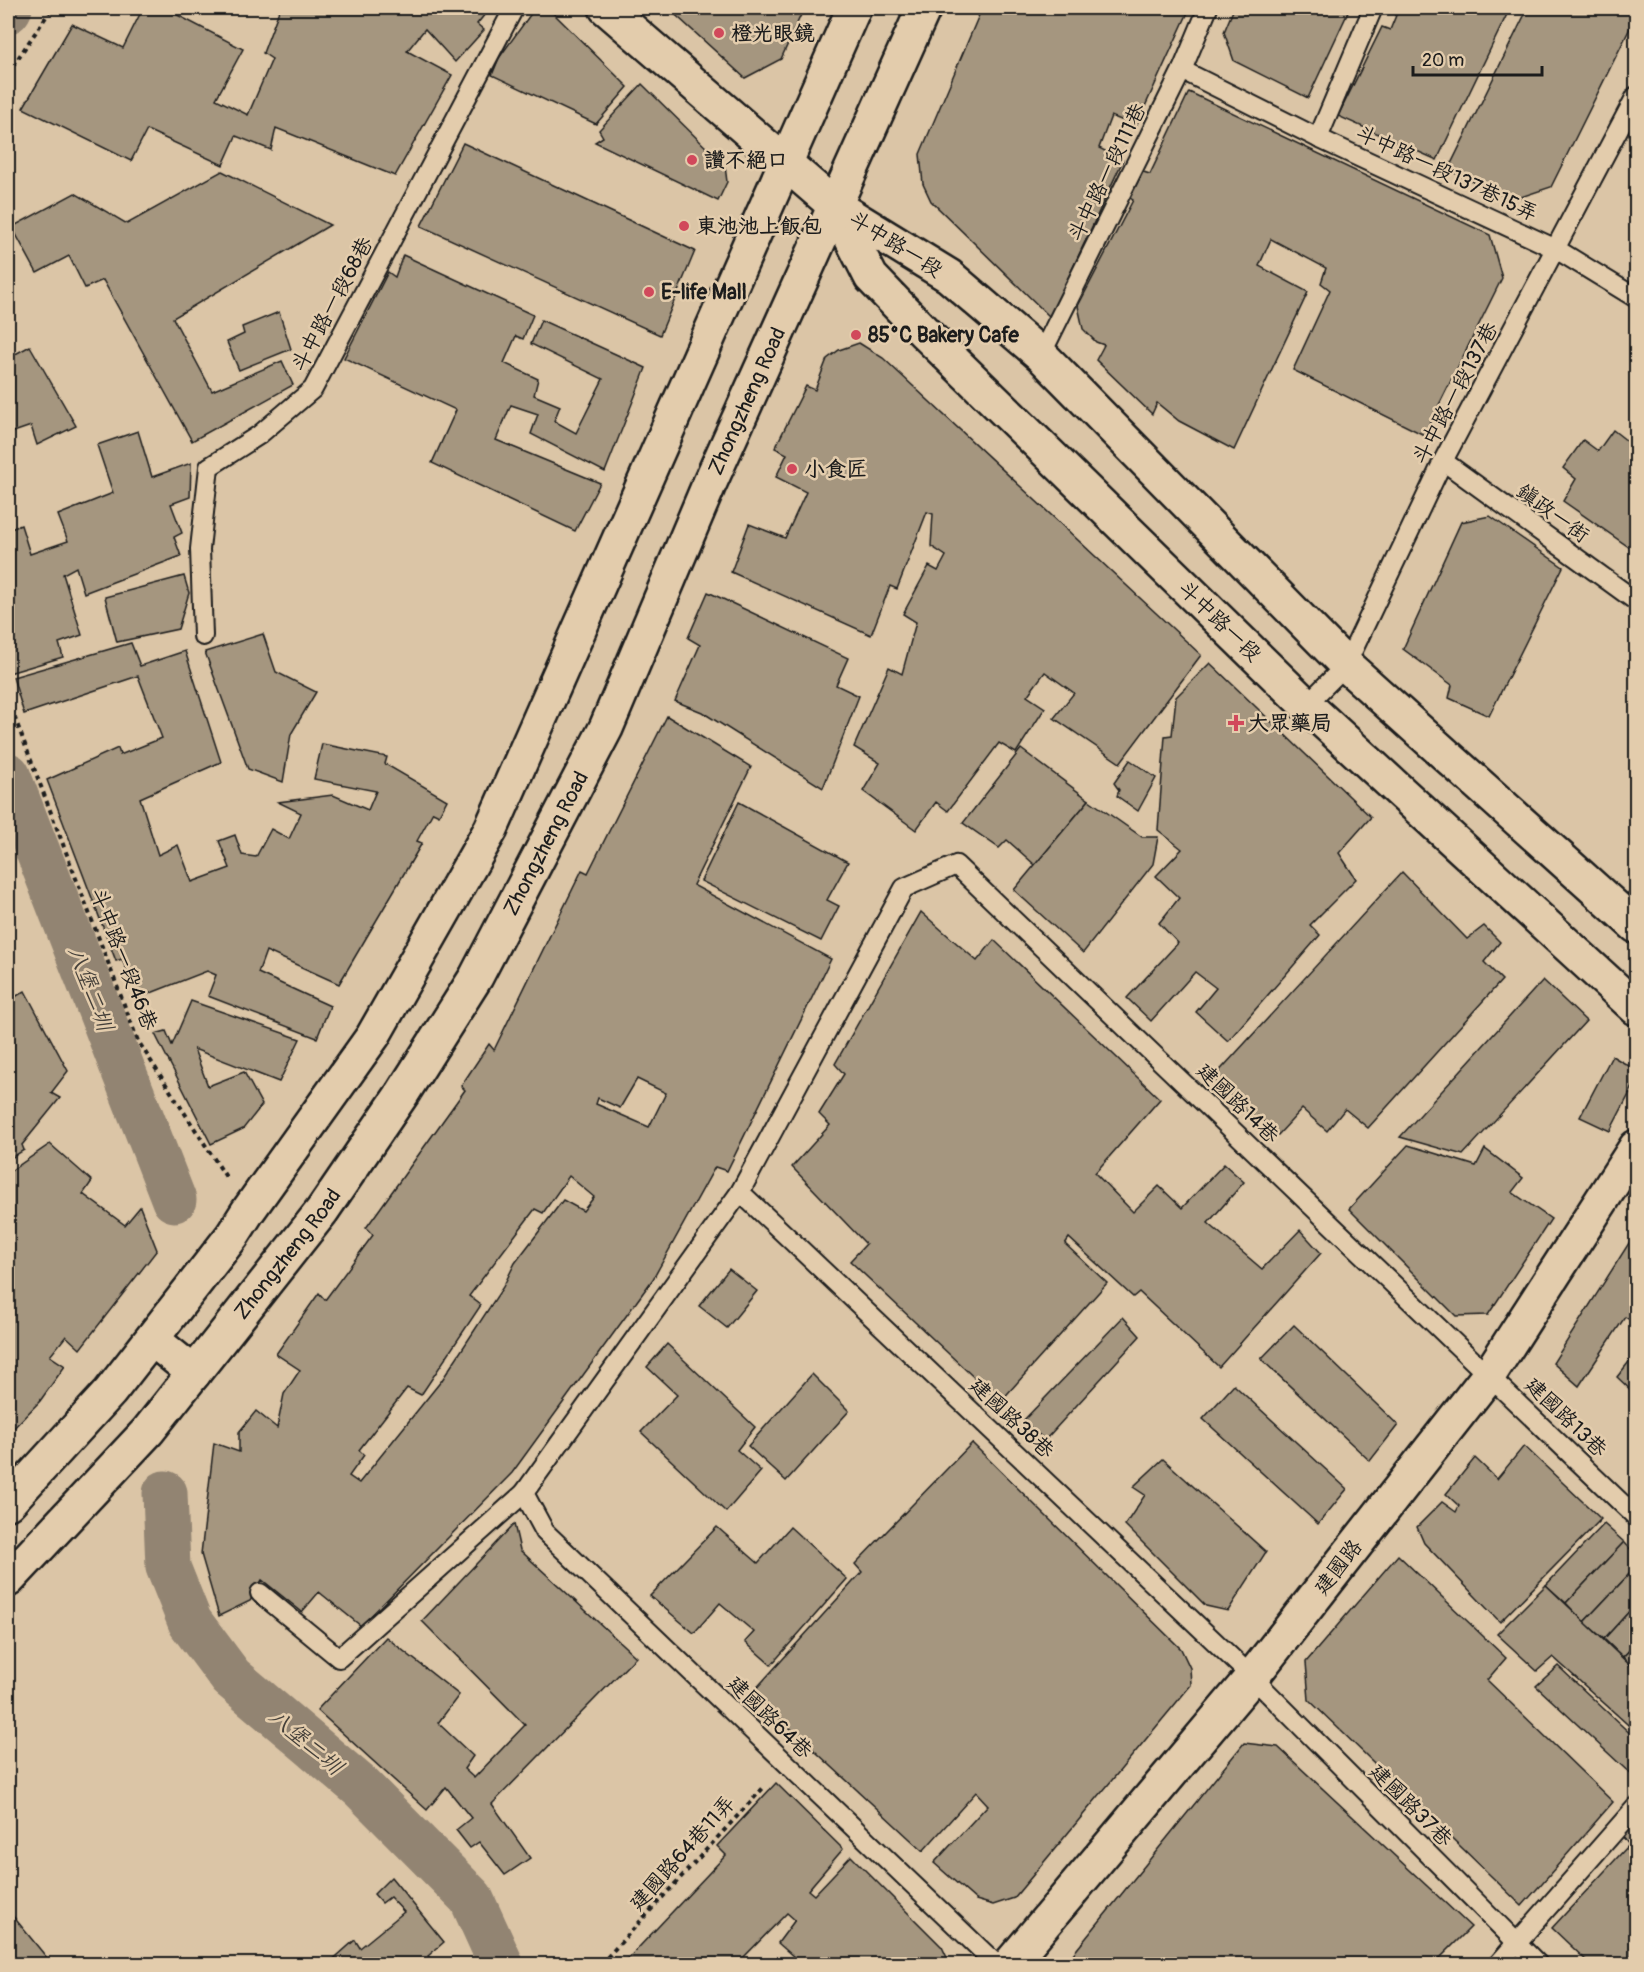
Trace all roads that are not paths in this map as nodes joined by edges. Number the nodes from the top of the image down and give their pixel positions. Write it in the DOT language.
graph roads {
  1 [pos="514,8"];
  2 [pos="606,8"];
  3 [pos="854,8"];
  4 [pos="924,8"];
  5 [pos="1209,8"];
  6 [pos="1373,8"];
  7 [pos="1182,70"];
  8 [pos="1636,96"];
  9 [pos="1318,138"];
  10 [pos="785,162"];
  11 [pos="835,206"];
  12 [pos="1556,249"];
  13 [pos="1636,298"];
  14 [pos="1041,355"];
  15 [pos="1443,461"];
  16 [pos="1636,601"];
  17 [pos="203,636"];
  18 [pos="1346,665"];
  19 [pos="1306,705"];
  20 [pos="1636,926"];
  21 [pos="1636,1008"];
  22 [pos="1636,1146"];
  23 [pos="740,1192"];
  24 [pos="152,1339"];
  25 [pos="194,1373"];
  26 [pos="1489,1375"];
  27 [pos="524,1493"];
  28 [pos="8,1503"];
  29 [pos="1636,1517"];
  30 [pos="8,1581"];
  31 [pos="260,1593"];
  32 [pos="1252,1677"];
  33 [pos="1636,1807"];
  34 [pos="1516,1944"];
  35 [pos="996,1965"];
  36 [pos="1010,1965"];
  37 [pos="1498,1965"];
  38 [pos="1538,1965"];
  1 -- 17 [label="lane, 斗中路一段68巷"];
  2 -- 10 [label="street, 斗中路一段"];
  3 -- 10 [label="street"];
  4 -- 11 [label="street, Zhongzheng Road"];
  5 -- 7 [label="lane, 斗中路一段111巷"];
  6 -- 9 [label="lane"];
  7 -- 9 [label="lane, 斗中路一段137巷15弄"];
  7 -- 14 [label="lane, 斗中路一段111巷"];
  8 -- 12 [label="lane, 斗中路一段137巷"];
  9 -- 12 [label="lane, 斗中路一段137巷15弄"];
  10 -- 11 [label="street, 斗中路一段"];
  10 -- 24 [label="street"];
  11 -- 14 [label="street, 斗中路一段"];
  11 -- 19 [label="street, 斗中路一段"];
  11 -- 25 [label="street, Zhongzheng Road"];
  12 -- 13 [label="lane, 斗中路一段137巷15弄"];
  12 -- 15 [label="lane, 斗中路一段137巷"];
  14 -- 18 [label="street, 斗中路一段"];
  15 -- 16 [label="lane, 鎮政一街"];
  15 -- 18 [label="lane, 斗中路一段137巷"];
  18 -- 19 [label="lane, 斗中路一段137巷"];
  18 -- 20 [label="street, 斗中路一段"];
  19 -- 21 [label="street, 斗中路一段"];
  22 -- 26 [label="street, 建國路"];
  23 -- 26 [label="lane, 建國路14巷"];
  23 -- 27 [label="lane"];
  23 -- 32 [label="lane, 建國路38巷"];
  24 -- 25 [label="street"];
  24 -- 28 [label="street"];
  25 -- 30 [label="street, Zhongzheng Road"];
  26 -- 29 [label="lane, 建國路13巷"];
  26 -- 32 [label="street, 建國路"];
  27 -- 31 [label="lane"];
  27 -- 35 [label="lane, 建國路64巷"];
  32 -- 34 [label="lane, 建國路37巷"];
  32 -- 36 [label="street, 建國路"];
  33 -- 34 [label="lane"];
  34 -- 37 [label="lane"];
  34 -- 38 [label="lane, 建國路37巷"];
}
